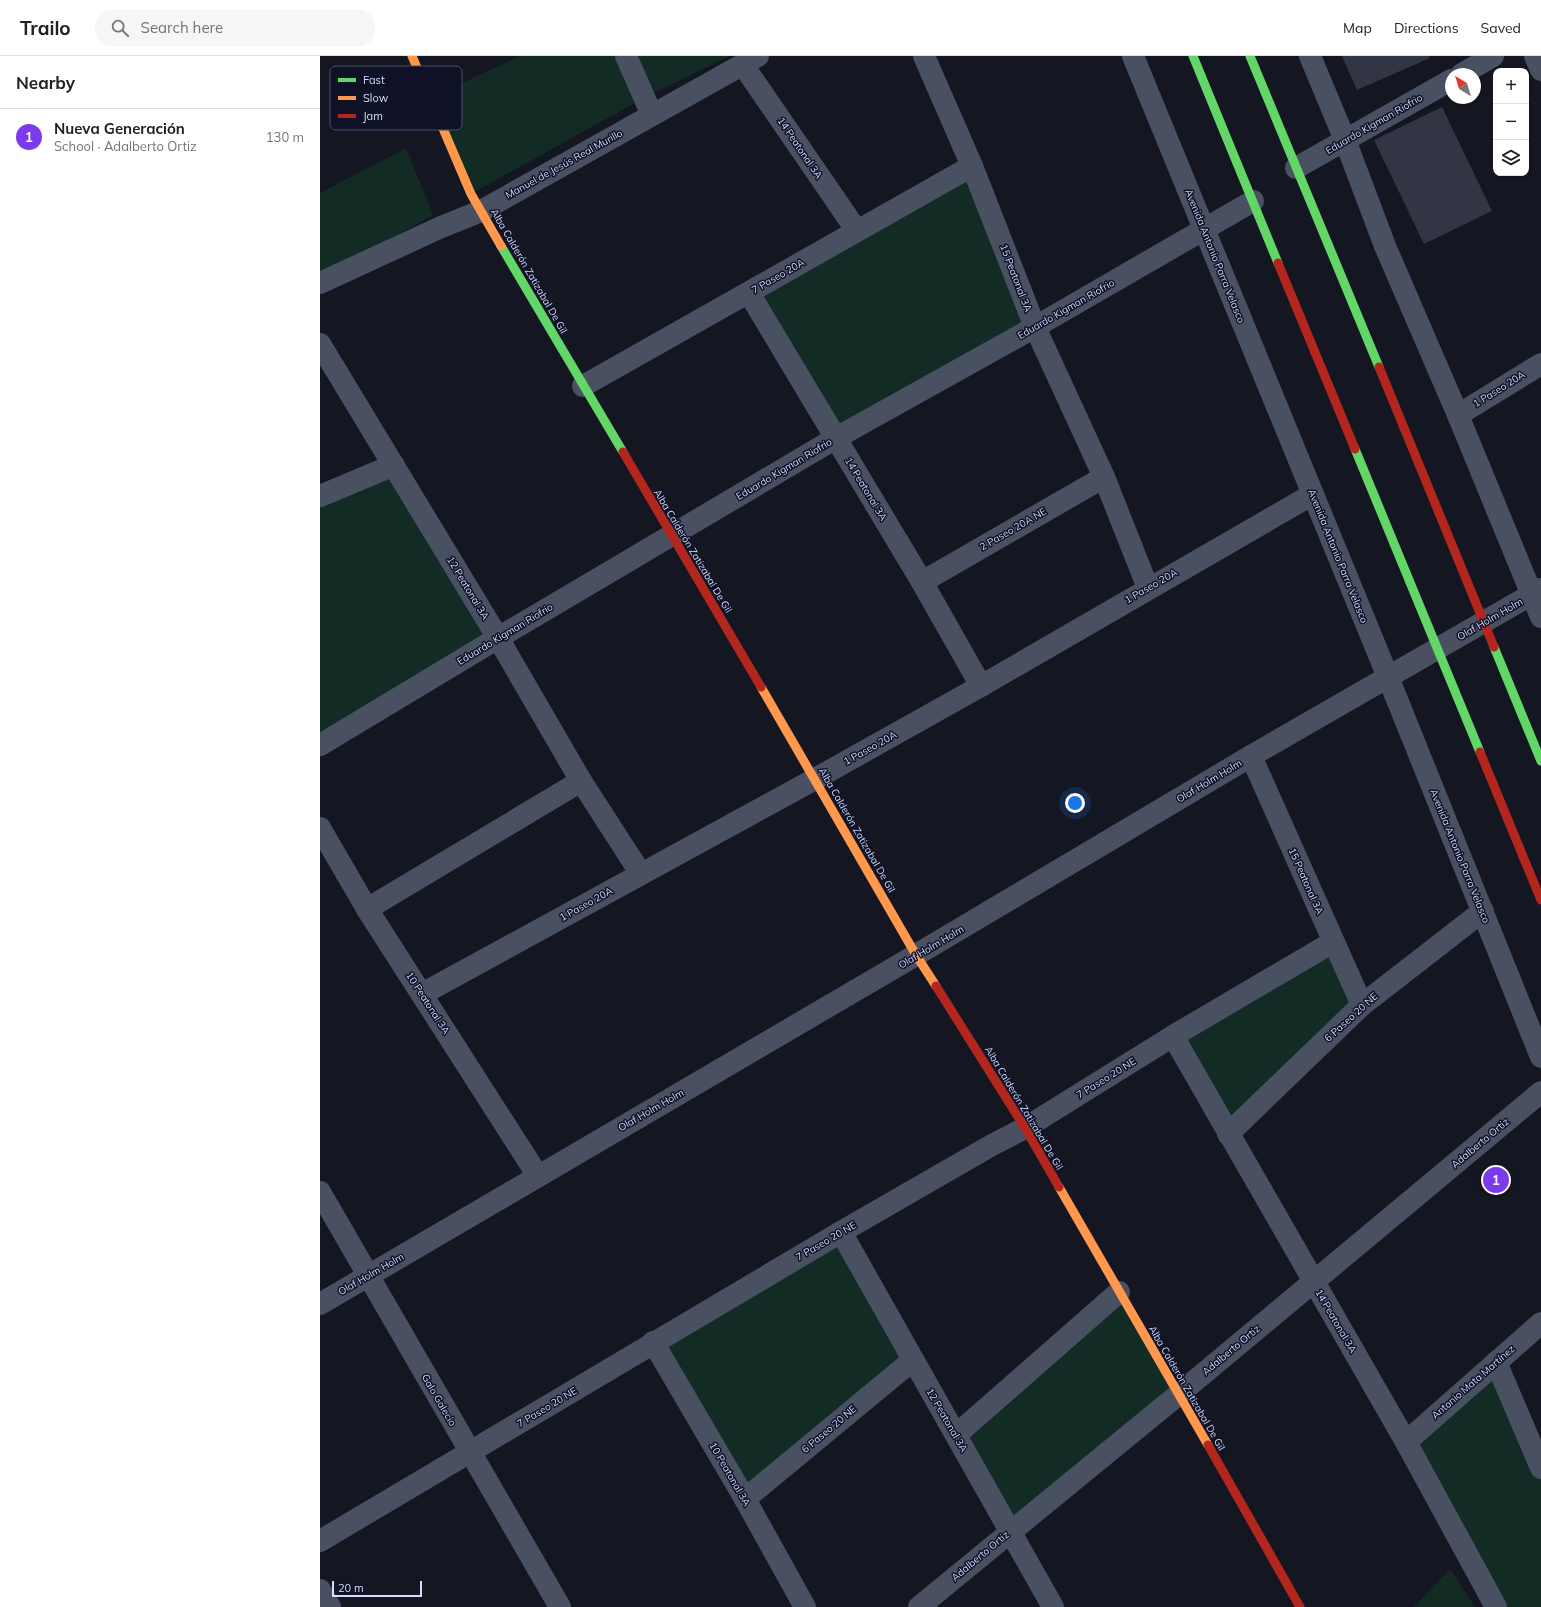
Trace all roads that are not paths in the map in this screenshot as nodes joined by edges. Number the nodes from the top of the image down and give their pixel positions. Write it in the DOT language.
graph roads {
  1 [pos="412,56"];
  2 [pos="626,56"];
  3 [pos="924,56"];
  4 [pos="1132,56"];
  5 [pos="1193,56"];
  6 [pos="1250,56"];
  7 [pos="1310,56"];
  8 [pos="1493,56"];
  9 [pos="1535,56"];
  10 [pos="751,60"];
  11 [pos="416,66"];
  12 [pos="1472,68"];
  13 [pos="1541,70"];
  14 [pos="1445,83"];
  15 [pos="652,115"];
  16 [pos="444,130"];
  17 [pos="1345,140"];
  18 [pos="972,166"];
  19 [pos="1296,168"];
  20 [pos="1253,201"];
  21 [pos="481,211"];
  22 [pos="1204,230"];
  23 [pos="857,231"];
  24 [pos="320,283"];
  25 [pos="749,293"];
  26 [pos="1034,327"];
  27 [pos="320,344"];
  28 [pos="1541,364"];
  29 [pos="583,386"];
  30 [pos="1458,415"];
  31 [pos="836,438"];
  32 [pos="394,466"];
  33 [pos="1104,477"];
  34 [pos="1313,494"];
  35 [pos="320,496"];
  36 [pos="671,536"];
  37 [pos="922,582"];
  38 [pos="1148,588"];
  39 [pos="1536,592"];
  40 [pos="1541,617"];
  41 [pos="1484,622"];
  42 [pos="498,638"];
  43 [pos="1438,649"];
  44 [pos="1388,678"];
  45 [pos="980,686"];
  46 [pos="320,745"];
  47 [pos="1251,756"];
  48 [pos="1541,761"];
  49 [pos="815,779"];
  50 [pos="581,781"];
  51 [pos="320,828"];
  52 [pos="641,874"];
  53 [pos="1541,900"];
  54 [pos="367,909"];
  55 [pos="1483,911"];
  56 [pos="1332,942"];
  57 [pos="916,955"];
  58 [pos="422,994"];
  59 [pos="1362,1005"];
  60 [pos="1173,1036"];
  61 [pos="1541,1057"];
  62 [pos="1541,1092"];
  63 [pos="1025,1128"];
  64 [pos="1228,1134"];
  65 [pos="538,1176"];
  66 [pos="320,1192"];
  67 [pos="841,1232"];
  68 [pos="368,1276"];
  69 [pos="1314,1281"];
  70 [pos="1119,1292"];
  71 [pos="320,1304"];
  72 [pos="1541,1323"];
  73 [pos="653,1342"];
  74 [pos="913,1360"];
  75 [pos="1496,1362"];
  76 [pos="1179,1394"];
  77 [pos="957,1434"];
  78 [pos="1406,1442"];
  79 [pos="470,1454"];
  80 [pos="1541,1468"];
  81 [pos="745,1499"];
  82 [pos="1010,1532"];
  83 [pos="320,1542"];
  84 [pos="320,1590"];
  85 [pos="330,1607"];
  86 [pos="560,1607"];
  87 [pos="805,1607"];
  88 [pos="919,1607"];
  89 [pos="1053,1607"];
  90 [pos="1300,1607"];
  91 [pos="1496,1607"];
  1 -- 11 [label="street, Alba Calderón Zatizabal De Gil"];
  2 -- 15 [label="street"];
  3 -- 18 [label="street, 15 Peatonal 3A"];
  4 -- 22 [label="street, Avenida Antonio Parra Velasco"];
  5 -- 20 [label="street"];
  6 -- 19 [label="street"];
  7 -- 17 [label="street"];
  8 -- 12 [label="street"];
  9 -- 13 [label="street"];
  10 -- 15 [label="street, Manuel de Jesús Real Murillo"];
  10 -- 23 [label="street, 14 Peatonal 3A"];
  14 -- 17 [label="street, Eduardo Kigman Riofrio"];
  15 -- 21 [label="street, Manuel de Jesús Real Murillo"];
  16 -- 21 [label="street, Alba Calderón Zatizabal De Gil"];
  17 -- 19 [label="street, Eduardo Kigman Riofrio"];
  17 -- 30 [label="street"];
  18 -- 23 [label="street, 7 Paseo 20A"];
  18 -- 26 [label="street, 15 Peatonal 3A"];
  19 -- 41 [label="street"];
  20 -- 22 [label="street, Eduardo Kigman Riofrio"];
  20 -- 43 [label="street"];
  21 -- 24 [label="street, Manuel de Jesús Real Murillo"];
  21 -- 29 [label="street, Alba Calderón Zatizabal De Gil"];
  22 -- 26 [label="street, Eduardo Kigman Riofrio"];
  22 -- 34 [label="street, Avenida Antonio Parra Velasco"];
  23 -- 25 [label="street, 7 Paseo 20A"];
  25 -- 29 [label="street, 7 Paseo 20A"];
  25 -- 31 [label="street, 14 Peatonal 3A"];
  26 -- 31 [label="street, Eduardo Kigman Riofrio"];
  26 -- 33 [label="street, 15 Peatonal 3A"];
  27 -- 32 [label="street, 12 Peatonal 3A"];
  28 -- 30 [label="street, 1 Paseo 20A"];
  29 -- 36 [label="street, Alba Calderón Zatizabal De Gil"];
  30 -- 39 [label="street"];
  31 -- 36 [label="street, Eduardo Kigman Riofrio"];
  31 -- 37 [label="street, 14 Peatonal 3A"];
  32 -- 35 [label="street"];
  32 -- 42 [label="street, 12 Peatonal 3A"];
  33 -- 37 [label="street, 2 Paseo 20A NE"];
  33 -- 38 [label="street, 15 Peatonal 3A"];
  34 -- 38 [label="street, 1 Paseo 20A"];
  34 -- 44 [label="street, Avenida Antonio Parra Velasco"];
  36 -- 42 [label="street, Eduardo Kigman Riofrio"];
  36 -- 49 [label="street, Alba Calderón Zatizabal De Gil"];
  37 -- 45 [label="street, 14 Peatonal 3A"];
  38 -- 45 [label="street, 1 Paseo 20A"];
  39 -- 40 [label="street"];
  39 -- 41 [label="street, Olaf Holm Holm"];
  41 -- 43 [label="street, Olaf Holm Holm"];
  41 -- 48 [label="street"];
  42 -- 46 [label="street, Eduardo Kigman Riofrio"];
  42 -- 50 [label="street, 12 Peatonal 3A"];
  43 -- 44 [label="street, Olaf Holm Holm"];
  43 -- 53 [label="street"];
  44 -- 47 [label="street, Olaf Holm Holm"];
  44 -- 55 [label="street, Avenida Antonio Parra Velasco"];
  45 -- 49 [label="street, 1 Paseo 20A"];
  47 -- 56 [label="street, 15 Peatonal 3A"];
  47 -- 57 [label="street, Olaf Holm Holm"];
  49 -- 52 [label="street, 1 Paseo 20A"];
  49 -- 57 [label="street, Alba Calderón Zatizabal De Gil"];
  50 -- 52 [label="street, 12 Peatonal 3A"];
  50 -- 54 [label="street"];
  51 -- 54 [label="street, 10 Peatonal 3A"];
  52 -- 58 [label="street, 1 Paseo 20A"];
  54 -- 58 [label="street, 10 Peatonal 3A"];
  55 -- 59 [label="street, 6 Paseo 20 NE"];
  55 -- 61 [label="street, Avenida Antonio Parra Velasco"];
  56 -- 59 [label="street, 15 Peatonal 3A"];
  56 -- 60 [label="street, 7 Paseo 20 NE"];
  57 -- 63 [label="street, Alba Calderón Zatizabal De Gil"];
  57 -- 65 [label="street, Olaf Holm Holm"];
  58 -- 65 [label="street, 10 Peatonal 3A"];
  59 -- 64 [label="street, 6 Paseo 20 NE"];
  60 -- 63 [label="street, 7 Paseo 20 NE"];
  60 -- 64 [label="street, 14 Peatonal 3A"];
  62 -- 69 [label="street, Adalberto Ortiz"];
  63 -- 67 [label="street, 7 Paseo 20 NE"];
  63 -- 70 [label="street, Alba Calderón Zatizabal De Gil"];
  64 -- 69 [label="street, 14 Peatonal 3A"];
  65 -- 68 [label="street, Olaf Holm Holm"];
  66 -- 68 [label="street, Galo Galecio"];
  67 -- 73 [label="street, 7 Paseo 20 NE"];
  67 -- 74 [label="street, 12 Peatonal 3A"];
  68 -- 71 [label="street, Olaf Holm Holm"];
  68 -- 79 [label="street, Galo Galecio"];
  69 -- 76 [label="street, Adalberto Ortiz"];
  69 -- 78 [label="street, 14 Peatonal 3A"];
  70 -- 76 [label="street, Alba Calderón Zatizabal De Gil"];
  70 -- 77 [label="street"];
  72 -- 75 [label="street, Antonio Mata Martínez"];
  73 -- 79 [label="street, 7 Paseo 20 NE"];
  73 -- 81 [label="street, 10 Peatonal 3A"];
  74 -- 77 [label="street, 12 Peatonal 3A"];
  74 -- 81 [label="street, 6 Paseo 20 NE"];
  75 -- 78 [label="street, Antonio Mata Martínez"];
  75 -- 80 [label="street"];
  76 -- 82 [label="street, Adalberto Ortiz"];
  76 -- 90 [label="street, Alba Calderón Zatizabal De Gil"];
  77 -- 82 [label="street, 12 Peatonal 3A"];
  78 -- 91 [label="street, 14 Peatonal 3A"];
  79 -- 83 [label="street, 7 Paseo 20 NE"];
  79 -- 86 [label="street, Galo Galecio"];
  81 -- 87 [label="street, 10 Peatonal 3A"];
  82 -- 88 [label="street, Adalberto Ortiz"];
  82 -- 89 [label="street, 12 Peatonal 3A"];
  84 -- 85 [label="street"];
}
